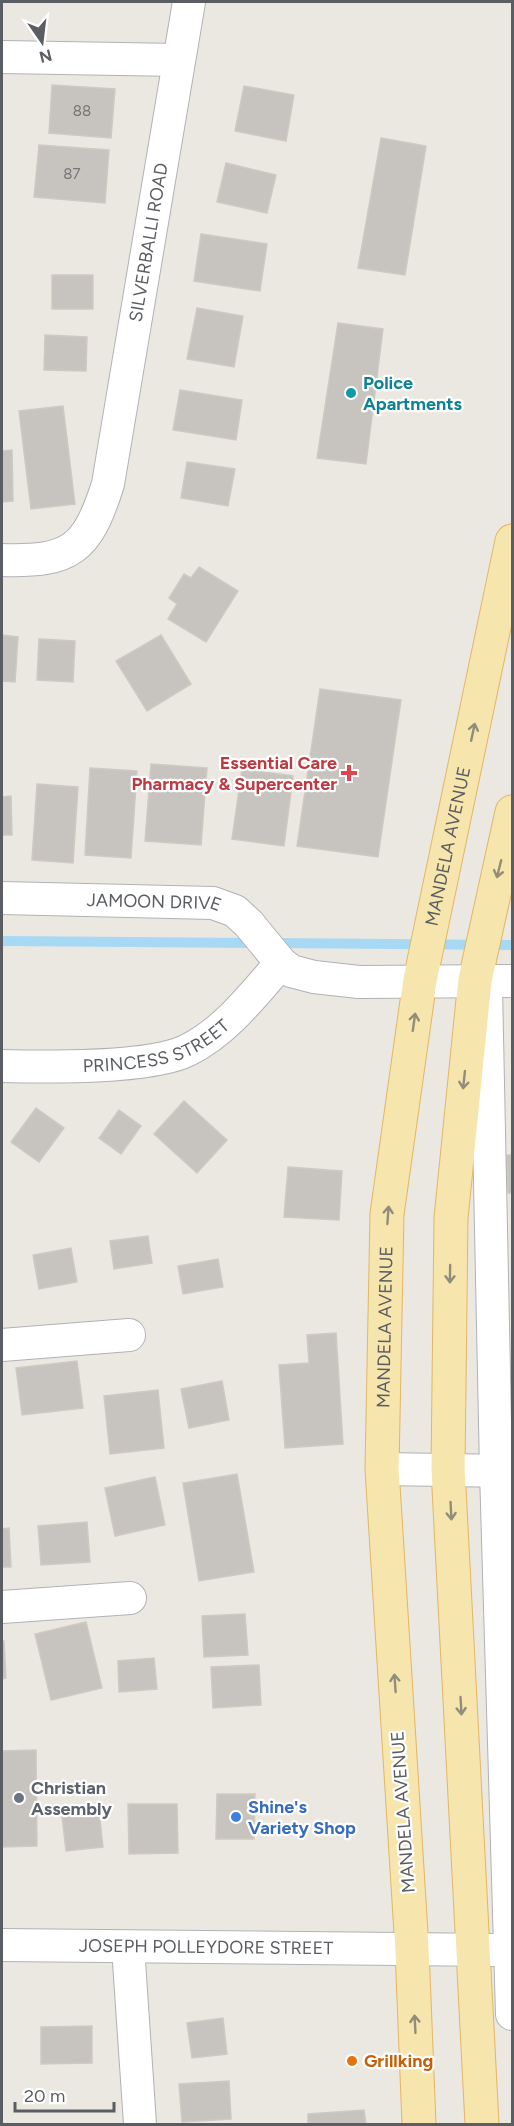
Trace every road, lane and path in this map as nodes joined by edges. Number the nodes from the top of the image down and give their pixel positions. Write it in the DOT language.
graph roads {
  1 [pos="189,2"];
  2 [pos="2,57"];
  3 [pos="179,60"];
  4 [pos="513,541"];
  5 [pos="2,560"];
  6 [pos="513,812"];
  7 [pos="2,898"];
  8 [pos="426,955"];
  9 [pos="277,959"];
  10 [pos="487,968"];
  11 [pos="2,1066"];
  12 [pos="129,1335"];
  13 [pos="2,1345"];
  14 [pos="382,1469"];
  15 [pos="448,1469"];
  16 [pos="504,1471"];
  17 [pos="130,1598"];
  18 [pos="2,1607"];
  19 [pos="2,1946"];
  20 [pos="128,1947"];
  21 [pos="412,1949"];
  22 [pos="475,1950"];
  23 [pos="511,1951"];
  24 [pos="513,2014"];
  25 [pos="140,2124"];
  26 [pos="419,2124"];
  27 [pos="482,2124"];
  1 -- 3 [label="street, SILVERBALLI ROAD"];
  2 -- 3 [label="street"];
  3 -- 5 [label="street, SILVERBALLI ROAD"];
  8 -- 4 [label="main road, MANDELA AVENUE, one-way"];
  6 -- 10 [label="main road, one-way"];
  7 -- 9 [label="street, JAMOON DRIVE"];
  8 -- 9 [label="street, JAMOON DRIVE"];
  8 -- 10 [label="street, JAMOON DRIVE"];
  14 -- 8 [label="main road, MANDELA AVENUE, one-way"];
  9 -- 11 [label="street, PRINCESS STREET"];
  10 -- 15 [label="main road, one-way"];
  10 -- 16 [label="street"];
  12 -- 13 [label="street"];
  14 -- 15 [label="street"];
  21 -- 14 [label="main road, MANDELA AVENUE, one-way"];
  15 -- 16 [label="street"];
  15 -- 22 [label="main road, one-way"];
  16 -- 23 [label="street"];
  17 -- 18 [label="street"];
  19 -- 20 [label="street, JOSEPH POLLEYDORE STREET"];
  20 -- 21 [label="street, JOSEPH POLLEYDORE STREET"];
  20 -- 25 [label="street"];
  21 -- 22 [label="street, JOSEPH POLLEYDORE STREET"];
  26 -- 21 [label="main road, MANDELA AVENUE, one-way"];
  22 -- 23 [label="street"];
  22 -- 27 [label="main road"];
  23 -- 24 [label="street"];
}
